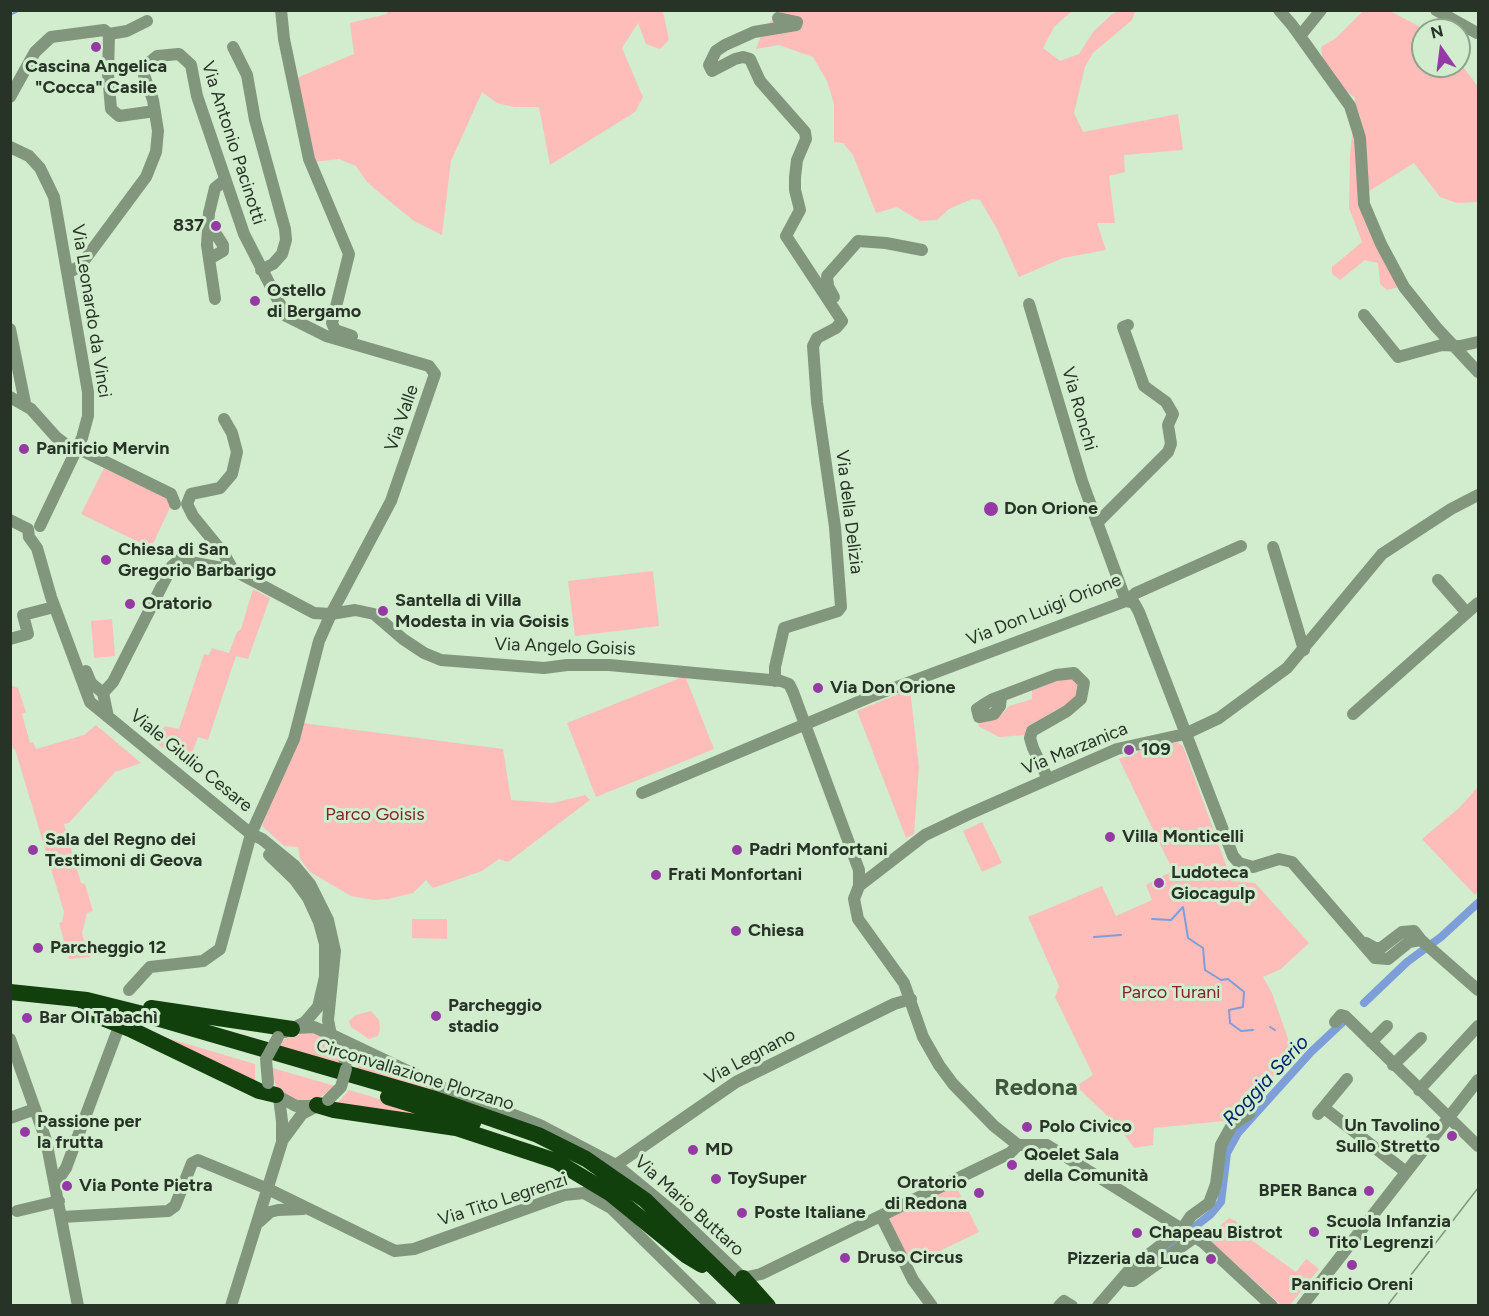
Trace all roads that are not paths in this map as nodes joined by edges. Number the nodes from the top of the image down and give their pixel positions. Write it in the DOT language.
graph roads {
  1 [pos="281,10"];
  2 [pos="1278,10"];
  3 [pos="1321,10"];
  4 [pos="1436,10"];
  5 [pos="778,18"];
  6 [pos="147,21"];
  7 [pos="1477,33"];
  8 [pos="109,34"];
  9 [pos="1300,36"];
  10 [pos="233,47"];
  11 [pos="10,96"];
  12 [pos="155,111"];
  13 [pos="10,147"];
  14 [pos="225,180"];
  15 [pos="922,250"];
  16 [pos="261,270"];
  17 [pos="68,273"];
  18 [pos="215,299"];
  19 [pos="1029,304"];
  20 [pos="1364,315"];
  21 [pos="842,321"];
  22 [pos="1128,325"];
  23 [pos="10,329"];
  24 [pos="1479,342"];
  25 [pos="1453,345"];
  26 [pos="373,349"];
  27 [pos="1479,372"];
  28 [pos="10,397"];
  29 [pos="25,404"];
  30 [pos="224,418"];
  31 [pos="77,450"];
  32 [pos="1479,495"];
  33 [pos="175,504"];
  34 [pos="10,520"];
  35 [pos="1097,523"];
  36 [pos="36,533"];
  37 [pos="1241,546"];
  38 [pos="1273,547"];
  39 [pos="233,570"];
  40 [pos="1438,580"];
  41 [pos="1154,587"];
  42 [pos="1126,601"];
  43 [pos="1479,603"];
  44 [pos="54,607"];
  45 [pos="1139,612"];
  46 [pos="332,614"];
  47 [pos="1467,614"];
  48 [pos="10,639"];
  49 [pos="1304,650"];
  50 [pos="776,681"];
  51 [pos="97,697"];
  52 [pos="1001,697"];
  53 [pos="1353,714"];
  54 [pos="805,724"];
  55 [pos="1185,734"];
  56 [pos="1048,779"];
  57 [pos="642,793"];
  58 [pos="251,834"];
  59 [pos="859,886"];
  60 [pos="129,990"];
  61 [pos="1479,990"];
  62 [pos="10,992"];
  63 [pos="911,999"];
  64 [pos="10,1000"];
  65 [pos="86,1006"];
  66 [pos="1335,1022"];
  67 [pos="1387,1026"];
  68 [pos="1479,1026"];
  69 [pos="288,1031"];
  70 [pos="117,1032"];
  71 [pos="332,1035"];
  72 [pos="1421,1038"];
  73 [pos="10,1039"];
  74 [pos="1371,1042"];
  75 [pos="381,1058"];
  76 [pos="1393,1065"];
  77 [pos="346,1070"];
  78 [pos="1347,1079"];
  79 [pos="1479,1080"];
  80 [pos="1419,1090"];
  81 [pos="274,1092"];
  82 [pos="320,1104"];
  83 [pos="35,1109"];
  84 [pos="1249,1114"];
  85 [pos="10,1118"];
  86 [pos="1449,1118"];
  87 [pos="282,1142"];
  88 [pos="1018,1145"];
  89 [pos="1479,1146"];
  90 [pos="616,1165"];
  91 [pos="1406,1172"];
  92 [pos="56,1183"];
  93 [pos="268,1189"];
  94 [pos="59,1201"];
  95 [pos="17,1211"];
  96 [pos="310,1211"];
  97 [pos="881,1216"];
  98 [pos="62,1217"];
  99 [pos="257,1223"];
  100 [pos="1190,1234"];
  101 [pos="702,1265"];
  102 [pos="775,1265"];
  103 [pos="743,1278"];
  104 [pos="1306,1304"];
  105 [pos="78,1305"];
  106 [pos="231,1305"];
  107 [pos="711,1305"];
  108 [pos="744,1305"];
  109 [pos="754,1305"];
  110 [pos="769,1305"];
  111 [pos="932,1305"];
  112 [pos="1059,1305"];
  113 [pos="1072,1305"];
  114 [pos="1098,1305"];
  115 [pos="1272,1305"];
  1 -- 26 [label="street, Via Valle"];
  2 -- 9 [label="street"];
  3 -- 9 [label="street"];
  4 -- 7 [label="street"];
  5 -- 21 [label="street"];
  6 -- 8 [label="street"];
  8 -- 11 [label="street"];
  8 -- 12 [label="street"];
  9 -- 25 [label="street"];
  10 -- 16 [label="street, Via Antonio Pacinotti"];
  12 -- 14 [label="street, Via Antonio Pacinotti"];
  12 -- 17 [label="street, Via Antonio Pacinotti"];
  13 -- 17 [label="street, Via Leonardo da Vinci"];
  14 -- 16 [label="street, Via Antonio Pacinotti"];
  14 -- 18 [label="street"];
  15 -- 21 [label="street"];
  16 -- 26 [label="street, Via Antonio Pacinotti"];
  17 -- 31 [label="street, Via Leonardo da Vinci"];
  19 -- 35 [label="street, Via Ronchi"];
  20 -- 25 [label="street"];
  21 -- 50 [label="street, Via della Delizia"];
  22 -- 35 [label="street"];
  23 -- 29 [label="street"];
  24 -- 25 [label="street"];
  25 -- 27 [label="street"];
  26 -- 46 [label="street, Via Valle"];
  28 -- 29 [label="street"];
  29 -- 31 [label="street"];
  30 -- 39 [label="street"];
  31 -- 33 [label="street"];
  31 -- 36 [label="street, Via Leonardo da Vinci"];
  32 -- 49 [label="street, Via Marzanica"];
  34 -- 36 [label="street"];
  35 -- 42 [label="street, Via Ronchi"];
  36 -- 44 [label="street, Viale Giulio Cesare"];
  36 -- 51 [label="street, Viale Giulio Cesare"];
  37 -- 41 [label="street, Via Don Luigi Orione"];
  38 -- 49 [label="street"];
  39 -- 46 [label="street, Via Angelo Goisis"];
  39 -- 51 [label="street"];
  40 -- 47 [label="street"];
  41 -- 42 [label="street, Via Don Luigi Orione"];
  41 -- 45 [label="street"];
  42 -- 45 [label="street"];
  42 -- 54 [label="street, Via Don Luigi Orione"];
  43 -- 47 [label="street"];
  44 -- 48 [label="street"];
  44 -- 51 [label="street, Viale Giulio Cesare"];
  45 -- 55 [label="street"];
  46 -- 50 [label="street, Via Angelo Goisis"];
  46 -- 58 [label="street"];
  47 -- 53 [label="street"];
  49 -- 55 [label="street, Via Marzanica"];
  50 -- 54 [label="street"];
  51 -- 58 [label="street, Viale Giulio Cesare"];
  52 -- 56 [label="street"];
  54 -- 57 [label="street"];
  54 -- 59 [label="street"];
  55 -- 56 [label="street, Via Marzanica"];
  55 -- 61 [label="street"];
  56 -- 59 [label="street, Via Marzanica"];
  58 -- 60 [label="street"];
  58 -- 69 [label="street, Viale Giulio Cesare"];
  58 -- 71 [label="street, Viale Giulio Cesare"];
  59 -- 63 [label="street"];
  62 -- 65 [label="highway, Circonvallazione Plorzano"];
  63 -- 88 [label="street"];
  63 -- 90 [label="street, Via Legnano"];
  64 -- 65 [label="highway, Circonvallazione Plorzano"];
  65 -- 69 [label="highway"];
  65 -- 81 [label="highway"];
  65 -- 101 [label="highway, Circonvallazione Plorzano"];
  65 -- 109 [label="highway, Circonvallazione Plorzano"];
  66 -- 74 [label="street"];
  67 -- 74 [label="street"];
  68 -- 80 [label="street"];
  69 -- 71 [label="street"];
  69 -- 81 [label="street, Viale Giulio Cesare, bridge"];
  70 -- 92 [label="street"];
  71 -- 75 [label="street, Via Mario Buttaro"];
  71 -- 77 [label="street, Viale Giulio Cesare"];
  72 -- 76 [label="street"];
  73 -- 83 [label="street"];
  74 -- 76 [label="street"];
  75 -- 77 [label="street, Via Mario Buttaro"];
  75 -- 90 [label="street, Via Mario Buttaro"];
  76 -- 80 [label="street"];
  77 -- 82 [label="street, Viale Giulio Cesare, bridge"];
  78 -- 91 [label="street"];
  79 -- 86 [label="street"];
  80 -- 86 [label="street"];
  81 -- 82 [label="street"];
  81 -- 87 [label="street, Viale Giulio Cesare"];
  82 -- 87 [label="street, Viale Giulio Cesare"];
  82 -- 101 [label="highway"];
  83 -- 85 [label="street"];
  83 -- 92 [label="street"];
  84 -- 100 [label="street"];
  86 -- 89 [label="street"];
  86 -- 91 [label="street"];
  87 -- 93 [label="street, Viale Giulio Cesare"];
  88 -- 97 [label="street"];
  88 -- 100 [label="street"];
  90 -- 103 [label="street, Via Mario Buttaro"];
  91 -- 104 [label="street"];
  92 -- 94 [label="street"];
  93 -- 96 [label="street, Via Tito Legrenzi"];
  93 -- 98 [label="street, Via Tito Legrenzi"];
  93 -- 99 [label="street, Viale Giulio Cesare"];
  94 -- 95 [label="street"];
  94 -- 98 [label="street"];
  96 -- 99 [label="street, Via Tito Legrenzi"];
  96 -- 107 [label="street, Via Tito Legrenzi"];
  97 -- 102 [label="street"];
  97 -- 111 [label="street"];
  98 -- 105 [label="street"];
  99 -- 106 [label="street, Viale Giulio Cesare"];
  100 -- 114 [label="street"];
  100 -- 115 [label="street"];
  101 -- 108 [label="highway, Circonvallazione Plorzano"];
  102 -- 103 [label="street"];
  102 -- 110 [label="street"];
  103 -- 110 [label="highway"];
  112 -- 113 [label="street"];
}
